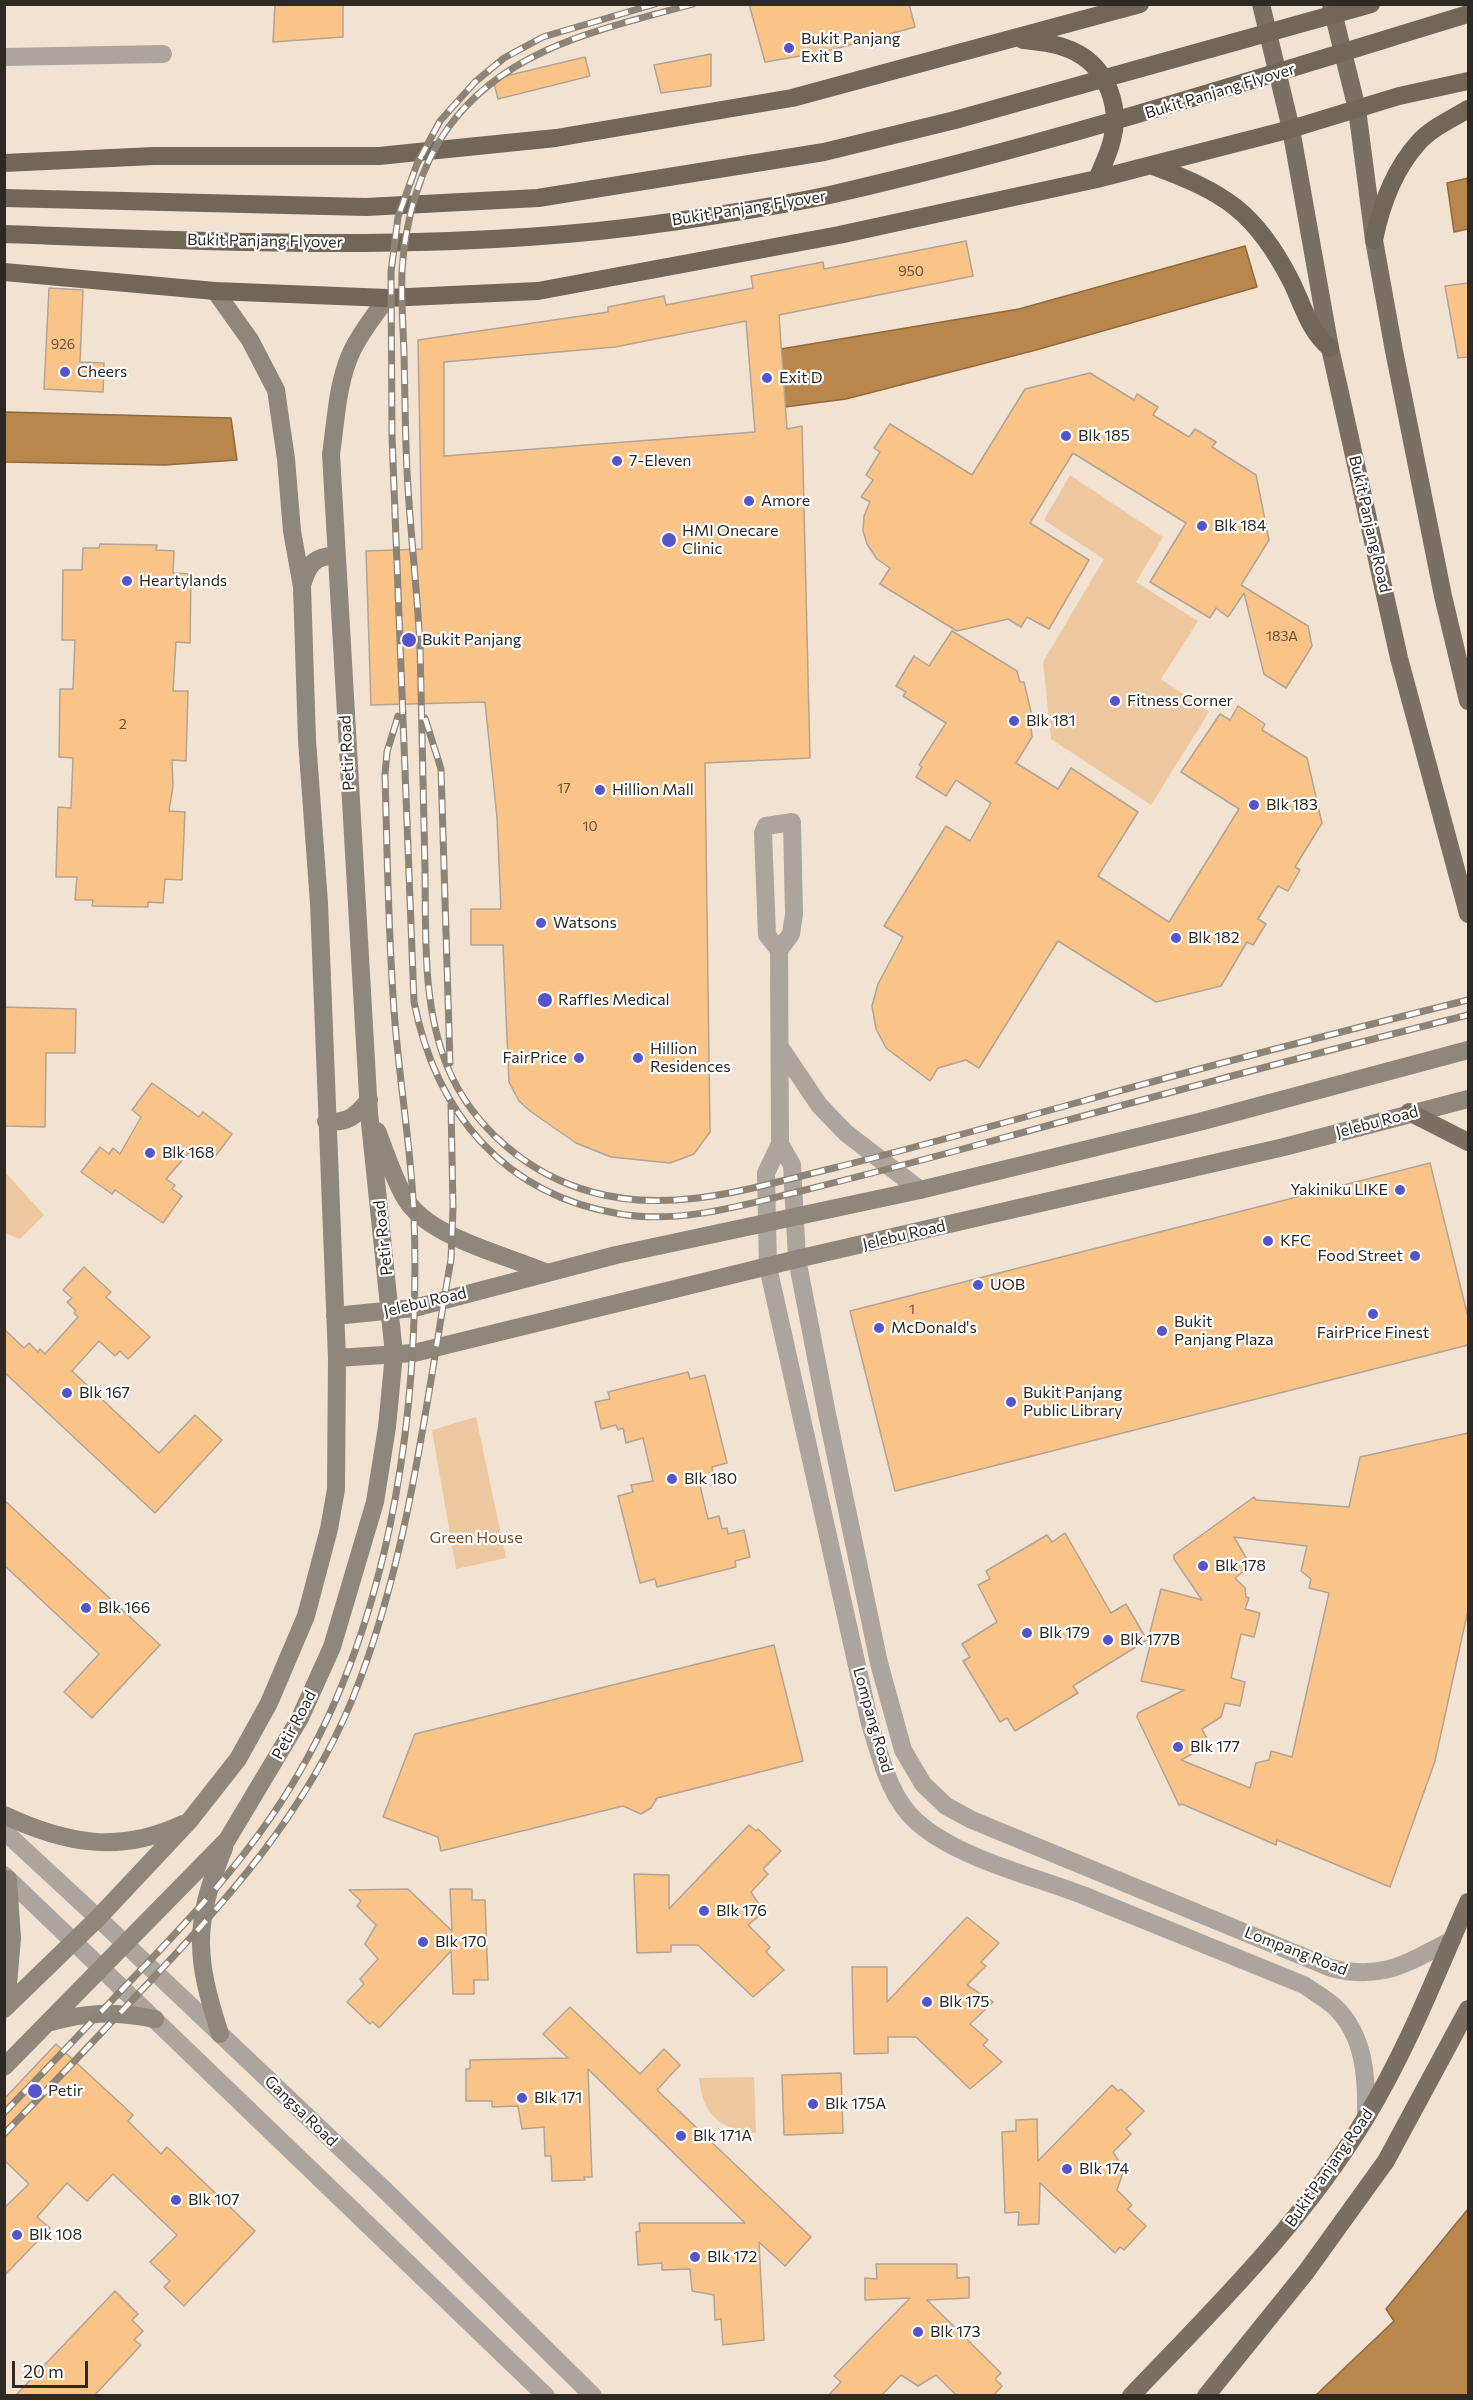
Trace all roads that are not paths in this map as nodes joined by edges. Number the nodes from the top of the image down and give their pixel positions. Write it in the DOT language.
graph roads {
  1 [pos="1140,4"];
  2 [pos="1261,4"];
  3 [pos="1330,4"];
  4 [pos="1371,4"];
  5 [pos="1109,9"];
  6 [pos="1468,14"];
  7 [pos="1013,39"];
  8 [pos="163,54"];
  9 [pos="4,57"];
  10 [pos="1468,81"];
  11 [pos="1357,109"];
  12 [pos="1468,109"];
  13 [pos="1291,129"];
  14 [pos="4,163"];
  15 [pos="1154,166"];
  16 [pos="1097,179"];
  17 [pos="4,198"];
  18 [pos="4,234"];
  19 [pos="1374,240"];
  20 [pos="4,272"];
  21 [pos="215,291"];
  22 [pos="387,298"];
  23 [pos="1330,348"];
  24 [pos="337,556"];
  25 [pos="302,587"];
  26 [pos="1468,701"];
  27 [pos="1468,914"];
  28 [pos="779,950"];
  29 [pos="780,1047"];
  30 [pos="1468,1050"];
  31 [pos="1468,1099"];
  32 [pos="369,1107"];
  33 [pos="1409,1112"];
  34 [pos="326,1121"];
  35 [pos="1468,1142"];
  36 [pos="780,1144"];
  37 [pos="920,1190"];
  38 [pos="794,1216"];
  39 [pos="765,1222"];
  40 [pos="797,1259"];
  41 [pos="768,1267"];
  42 [pos="545,1272"];
  43 [pos="391,1312"];
  44 [pos="335,1316"];
  45 [pos="394,1354"];
  46 [pos="338,1358"];
  47 [pos="4,1815"];
  48 [pos="190,1820"];
  49 [pos="4,1831"];
  50 [pos="227,1840"];
  51 [pos="6,1877"];
  52 [pos="1468,1902"];
  53 [pos="98,1918"];
  54 [pos="1452,1940"];
  55 [pos="74,1942"];
  56 [pos="125,1943"];
  57 [pos="102,1968"];
  58 [pos="5,2008"];
  59 [pos="1468,2009"];
  60 [pos="154,2019"];
  61 [pos="46,2024"];
  62 [pos="220,2034"];
  63 [pos="4,2067"];
  64 [pos="1366,2117"];
  65 [pos="546,2396"];
  66 [pos="593,2396"];
  67 [pos="1131,2396"];
  68 [pos="1206,2396"];
  1 -- 5 [label="highway"];
  2 -- 13 [label="main road, Bukit Panjang Road"];
  3 -- 11 [label="main road"];
  4 -- 17 [label="highway"];
  5 -- 7 [label="highway"];
  6 -- 18 [label="highway, Bukit Panjang Flyover"];
  7 -- 14 [label="highway"];
  7 -- 16 [label="highway"];
  8 -- 9 [label="street"];
  10 -- 11 [label="highway"];
  11 -- 13 [label="highway"];
  11 -- 19 [label="main road"];
  12 -- 19 [label="highway"];
  13 -- 15 [label="highway"];
  13 -- 23 [label="main road, Bukit Panjang Road"];
  15 -- 16 [label="highway"];
  15 -- 23 [label="highway"];
  16 -- 22 [label="highway"];
  19 -- 26 [label="main road"];
  20 -- 21 [label="highway"];
  21 -- 22 [label="highway"];
  21 -- 25 [label="main road, Petir Road"];
  22 -- 24 [label="main road, Petir Road"];
  23 -- 27 [label="main road, Bukit Panjang Road"];
  24 -- 25 [label="main road"];
  24 -- 32 [label="main road, Petir Road"];
  25 -- 34 [label="main road, Petir Road"];
  28 -- 28 [label="street"];
  28 -- 29 [label="street"];
  29 -- 36 [label="street"];
  29 -- 37 [label="street"];
  30 -- 37 [label="main road, Jelebu Road"];
  31 -- 33 [label="main road, Jelebu Road"];
  32 -- 34 [label="main road"];
  32 -- 42 [label="main road"];
  32 -- 43 [label="main road, Petir Road"];
  33 -- 35 [label="main road"];
  33 -- 40 [label="main road, Jelebu Road"];
  34 -- 44 [label="main road, Petir Road"];
  36 -- 38 [label="street"];
  36 -- 39 [label="street, Lompang Road"];
  37 -- 38 [label="main road, Jelebu Road"];
  38 -- 39 [label="main road, Jelebu Road"];
  38 -- 40 [label="street, Lompang Road"];
  39 -- 41 [label="street, Lompang Road"];
  39 -- 42 [label="main road, Jelebu Road"];
  40 -- 41 [label="main road, Jelebu Road"];
  40 -- 54 [label="street, Lompang Road"];
  41 -- 45 [label="main road, Jelebu Road"];
  41 -- 64 [label="street, Lompang Road"];
  42 -- 43 [label="main road, Jelebu Road"];
  43 -- 44 [label="main road, Jelebu Road"];
  43 -- 45 [label="main road, Petir Road"];
  44 -- 46 [label="main road, Petir Road"];
  45 -- 46 [label="main road, Jelebu Road"];
  45 -- 50 [label="main road, Petir Road"];
  46 -- 48 [label="main road, Petir Road"];
  47 -- 48 [label="main road"];
  48 -- 53 [label="main road, Petir Road"];
  49 -- 53 [label="street, Gangsa Road"];
  50 -- 56 [label="main road, Petir Road"];
  50 -- 62 [label="main road"];
  51 -- 55 [label="street"];
  51 -- 58 [label="main road"];
  52 -- 54 [label="main road, Bukit Panjang Road"];
  53 -- 55 [label="main road, Petir Road"];
  53 -- 56 [label="street, Gangsa Road"];
  54 -- 64 [label="main road, Bukit Panjang Road"];
  55 -- 57 [label="street"];
  55 -- 58 [label="main road, Petir Road"];
  56 -- 57 [label="main road, Petir Road"];
  56 -- 62 [label="street, Gangsa Road"];
  57 -- 60 [label="street"];
  57 -- 61 [label="main road, Petir Road"];
  59 -- 68 [label="main road"];
  60 -- 61 [label="main road"];
  60 -- 65 [label="street"];
  61 -- 63 [label="main road, Petir Road"];
  62 -- 66 [label="street, Gangsa Road"];
  64 -- 67 [label="main road, Bukit Panjang Road"];
}
